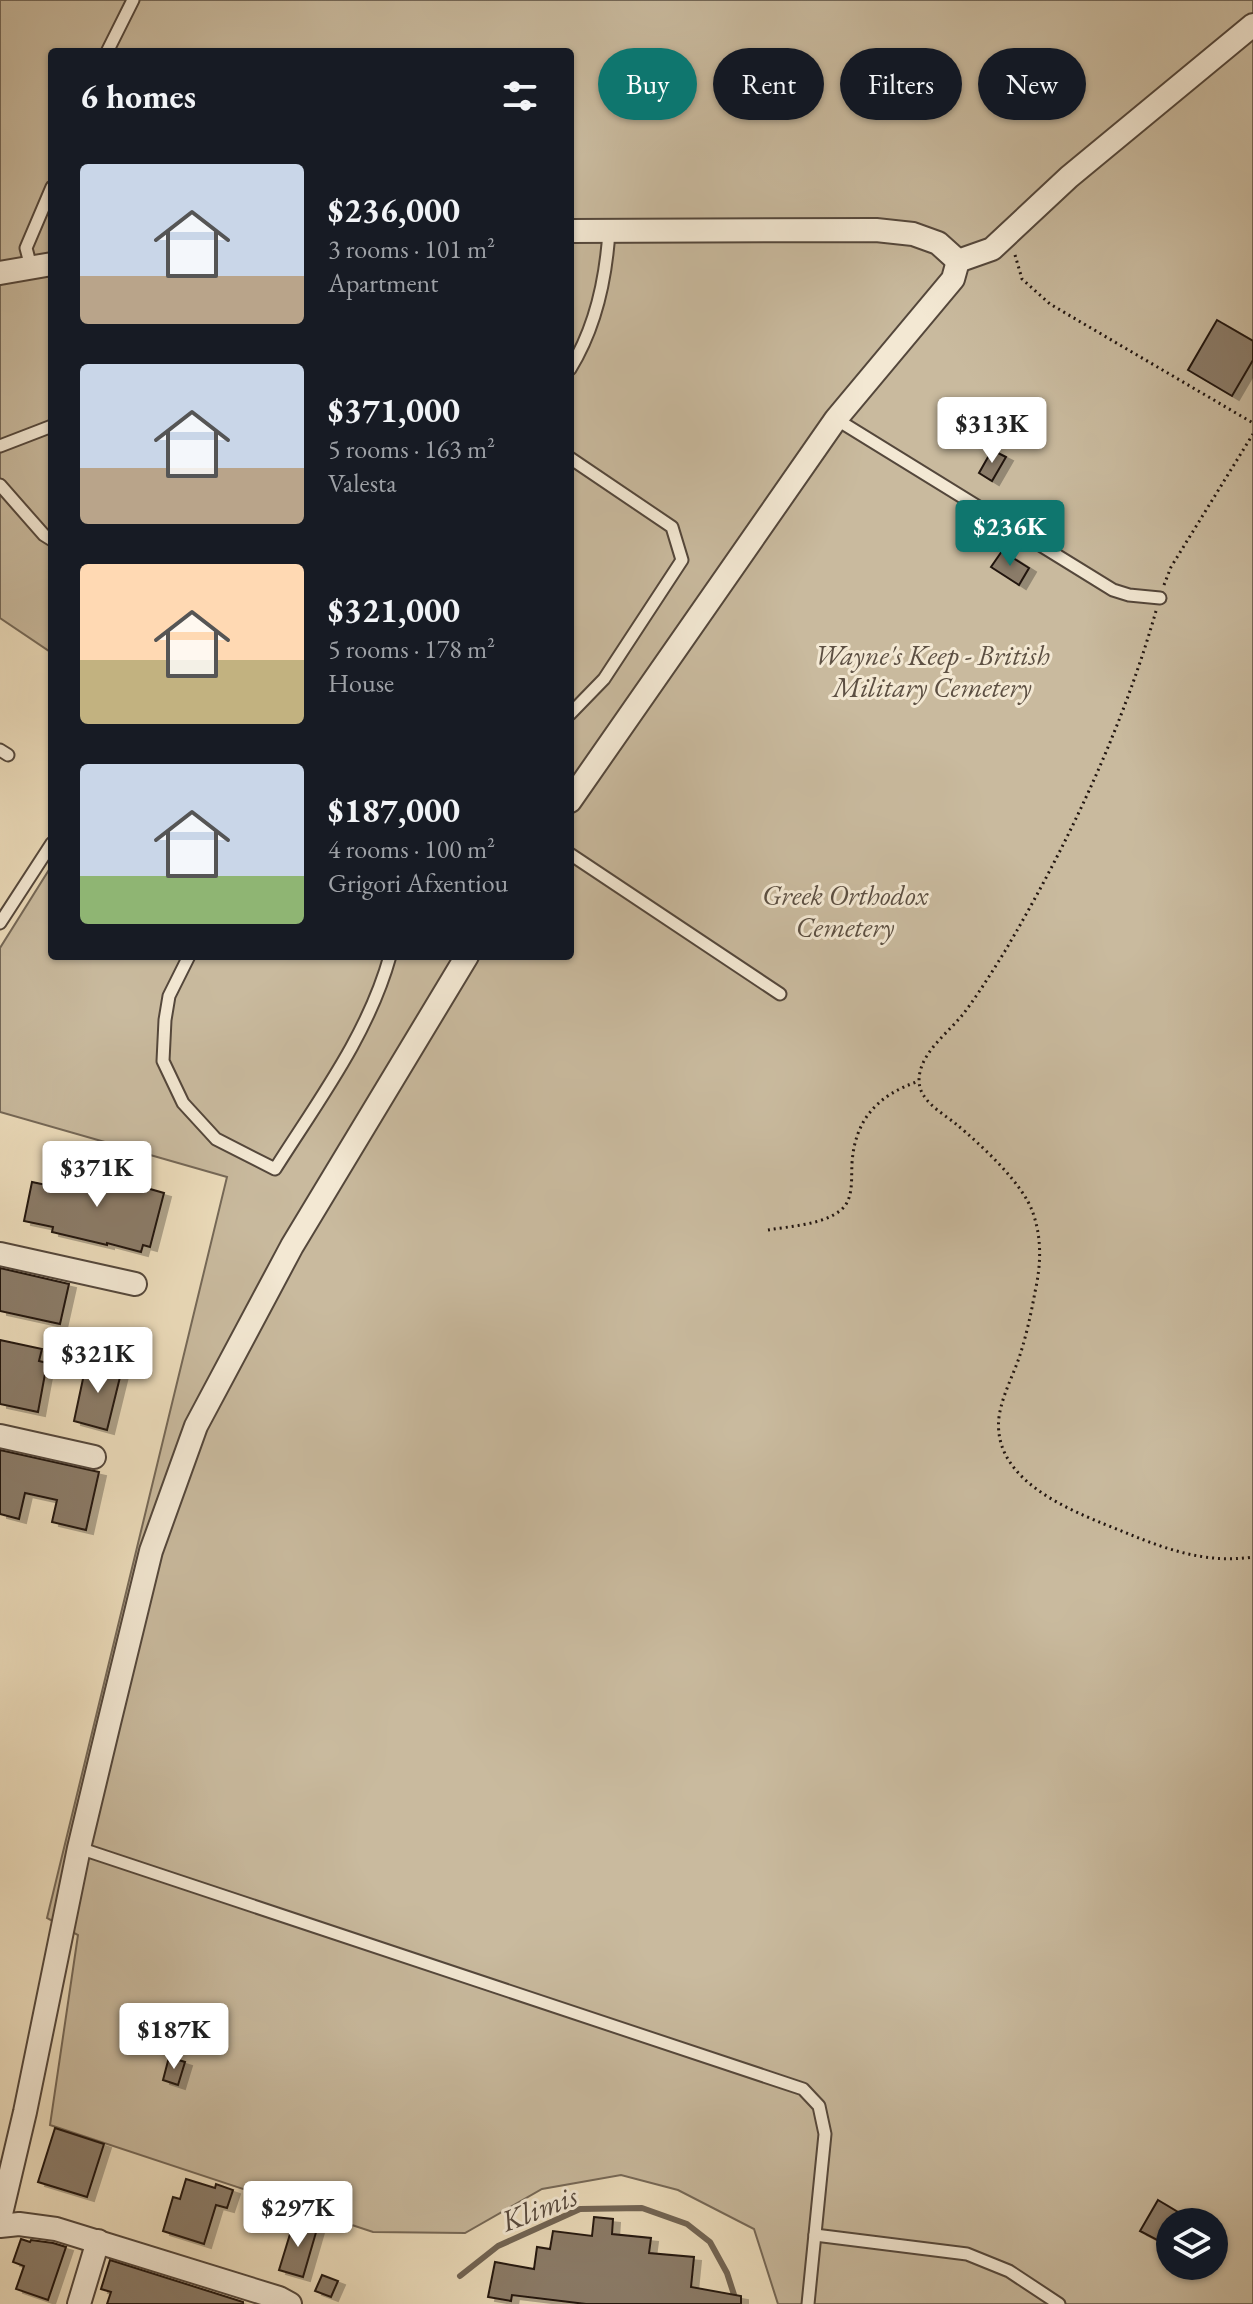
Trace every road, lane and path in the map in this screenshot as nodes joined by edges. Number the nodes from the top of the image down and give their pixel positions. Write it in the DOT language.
graph roads {
  1 [pos="133,0"];
  2 [pos="1253,25"];
  3 [pos="109,48"];
  4 [pos="48,196"];
  5 [pos="1013,227"];
  6 [pos="574,231"];
  7 [pos="609,231"];
  8 [pos="958,261"];
  9 [pos="42,265"];
  10 [pos="0,273"];
  11 [pos="574,360"];
  12 [pos="836,419"];
  13 [pos="1253,423"];
  14 [pos="48,428"];
  15 [pos="1253,434"];
  16 [pos="0,446"];
  17 [pos="574,461"];
  18 [pos="0,485"];
  19 [pos="48,538"];
  20 [pos="1160,598"];
  21 [pos="574,710"];
  22 [pos="574,795"];
  23 [pos="48,849"];
  24 [pos="574,857"];
  25 [pos="0,923"];
  26 [pos="187,960"];
  27 [pos="389,960"];
  28 [pos="465,960"];
  29 [pos="780,994"];
  30 [pos="919,1081"];
  31 [pos="768,1230"];
  32 [pos="0,1254"];
  33 [pos="135,1284"];
  34 [pos="0,1436"];
  35 [pos="94,1457"];
  36 [pos="1253,1557"];
  37 [pos="79,1848"];
  38 [pos="0,2218"];
  39 [pos="0,2226"];
  40 [pos="815,2235"];
  41 [pos="98,2241"];
  42 [pos="79,2304"];
  43 [pos="290,2304"];
  44 [pos="808,2304"];
  45 [pos="1059,2304"];
  1 -- 3 [label="lane"];
  2 -- 5 [label="street"];
  4 -- 9 [label="lane"];
  5 -- 8 [label="street"];
  5 -- 13 [label="path"];
  6 -- 7 [label="street"];
  7 -- 8 [label="street"];
  7 -- 11 [label="lane"];
  8 -- 12 [label="street"];
  9 -- 10 [label="street"];
  12 -- 20 [label="lane"];
  12 -- 22 [label="street"];
  14 -- 16 [label="lane"];
  15 -- 20 [label="path"];
  17 -- 21 [label="lane"];
  18 -- 19 [label="lane"];
  20 -- 30 [label="path"];
  23 -- 25 [label="lane"];
  24 -- 29 [label="lane"];
  26 -- 27 [label="lane"];
  28 -- 37 [label="street"];
  30 -- 31 [label="path"];
  30 -- 36 [label="path"];
  32 -- 33 [label="street"];
  34 -- 35 [label="street"];
  37 -- 38 [label="street"];
  37 -- 40 [label="lane"];
  39 -- 41 [label="street"];
  40 -- 44 [label="lane"];
  40 -- 45 [label="lane"];
  41 -- 42 [label="street"];
  41 -- 43 [label="street"];
}
